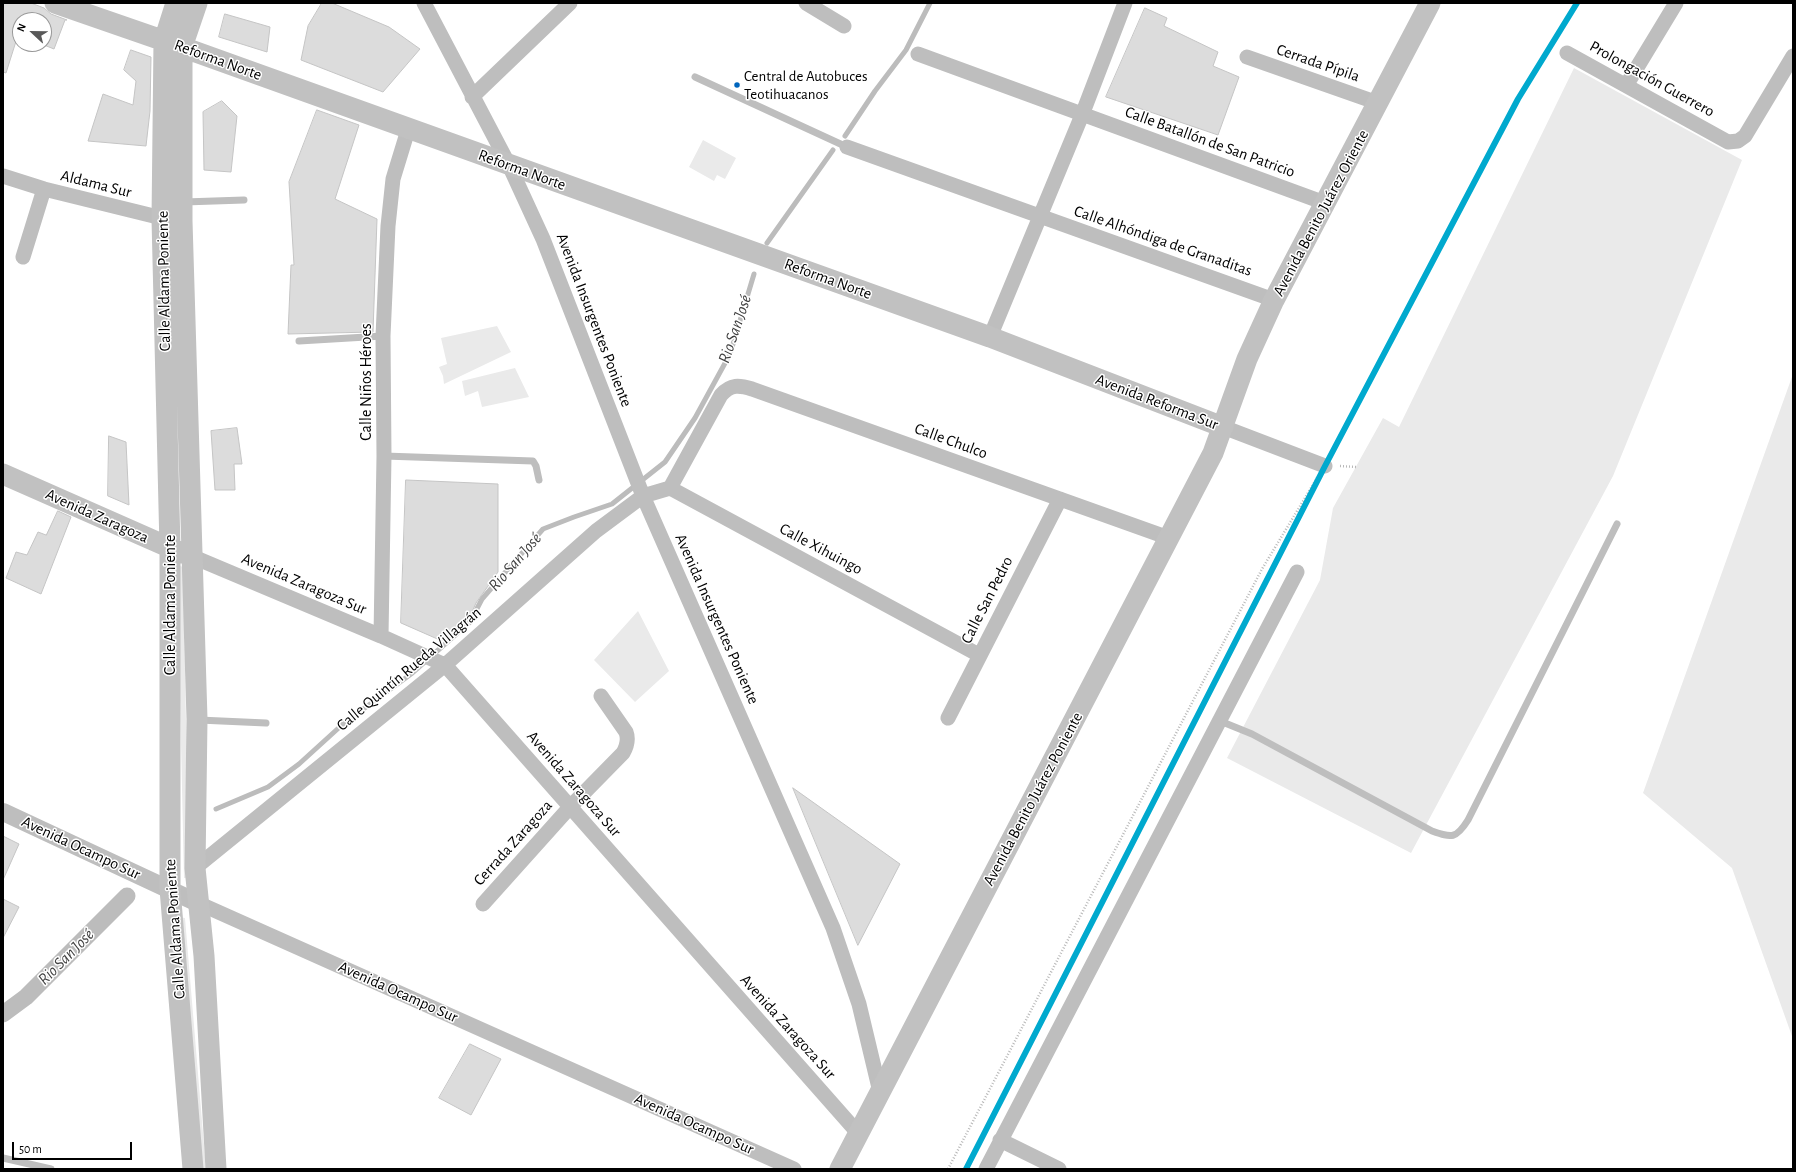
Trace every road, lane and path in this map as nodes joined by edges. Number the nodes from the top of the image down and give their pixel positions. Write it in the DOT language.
graph roads {
  1 [pos="55,3"];
  2 [pos="176,3"];
  3 [pos="197,3"];
  4 [pos="424,3"];
  5 [pos="570,3"];
  6 [pos="806,3"];
  7 [pos="1430,3"];
  8 [pos="1676,3"];
  9 [pos="1121,4"];
  10 [pos="844,26"];
  11 [pos="173,44"];
  12 [pos="1567,53"];
  13 [pos="918,54"];
  14 [pos="1793,56"];
  15 [pos="1247,57"];
  16 [pos="696,76"];
  17 [pos="1627,84"];
  18 [pos="472,97"];
  19 [pos="1378,103"];
  20 [pos="1082,115"];
  21 [pos="408,130"];
  22 [pos="847,147"];
  23 [pos="509,165"];
  24 [pos="3,176"];
  25 [pos="44,189"];
  26 [pos="244,200"];
  27 [pos="1325,203"];
  28 [pos="182,212"];
  29 [pos="1040,217"];
  30 [pos="162,219"];
  31 [pos="23,257"];
  32 [pos="1274,300"];
  33 [pos="383,336"];
  34 [pos="990,337"];
  35 [pos="299,341"];
  36 [pos="1223,427"];
  37 [pos="384,456"];
  38 [pos="1325,466"];
  39 [pos="3,474"];
  40 [pos="539,480"];
  41 [pos="670,488"];
  42 [pos="642,493"];
  43 [pos="1060,499"];
  44 [pos="1617,524"];
  45 [pos="1169,538"];
  46 [pos="170,548"];
  47 [pos="192,556"];
  48 [pos="1297,572"];
  49 [pos="381,636"];
  50 [pos="978,655"];
  51 [pos="439,663"];
  52 [pos="601,696"];
  53 [pos="948,718"];
  54 [pos="197,719"];
  55 [pos="1220,721"];
  56 [pos="266,723"];
  57 [pos="570,807"];
  58 [pos="3,812"];
  59 [pos="195,868"];
  60 [pos="170,889"];
  61 [pos="198,903"];
  62 [pos="482,904"];
  63 [pos="880,1092"];
  64 [pos="858,1133"];
  65 [pos="1000,1140"];
  66 [pos="3,1158"];
  67 [pos="51,1169"];
  68 [pos="193,1169"];
  69 [pos="216,1169"];
  70 [pos="794,1169"];
  71 [pos="840,1169"];
  72 [pos="948,1169"];
  73 [pos="986,1169"];
  74 [pos="1059,1169"];
  1 -- 11 [label="main road, Reforma Norte"];
  2 -- 11 [label="main road"];
  3 -- 11 [label="main road"];
  4 -- 18 [label="street, Avenida Insurgentes Poniente"];
  5 -- 18 [label="street"];
  6 -- 10 [label="street"];
  7 -- 19 [label="main road, Avenida Benito Juárez Oriente"];
  8 -- 17 [label="street"];
  9 -- 20 [label="street"];
  11 -- 21 [label="main road, Reforma Norte"];
  11 -- 28 [label="main road, Calle Aldama Poniente"];
  11 -- 30 [label="main road, Calle Aldama Poniente"];
  12 -- 17 [label="street, Prolongación Guerrero"];
  13 -- 20 [label="street, Calle Batallón de San Patricio"];
  14 -- 17 [label="street, Prolongación Guerrero"];
  15 -- 19 [label="street, Cerrada Pípila"];
  16 -- 22 [label="lane"];
  18 -- 23 [label="street, Avenida Insurgentes Poniente"];
  19 -- 27 [label="main road, Avenida Benito Juárez Oriente"];
  20 -- 27 [label="street, Calle Batallón de San Patricio"];
  20 -- 29 [label="street"];
  21 -- 23 [label="main road, Reforma Norte"];
  21 -- 33 [label="street, Calle Niños Héroes"];
  22 -- 29 [label="street, Calle Alhóndiga de Granaditas"];
  23 -- 34 [label="main road, Reforma Norte"];
  23 -- 42 [label="street, Avenida Insurgentes Poniente"];
  24 -- 25 [label="street, Aldama Sur"];
  25 -- 30 [label="street, Aldama Sur"];
  25 -- 31 [label="street"];
  26 -- 28 [label="lane"];
  27 -- 32 [label="main road, Avenida Benito Juárez Oriente"];
  28 -- 30 [label="street, Aldama Sur"];
  28 -- 47 [label="main road, Calle Aldama Poniente"];
  29 -- 32 [label="street, Calle Alhóndiga de Granaditas"];
  29 -- 34 [label="street"];
  30 -- 46 [label="main road, Calle Aldama Poniente"];
  32 -- 36 [label="main road, Avenida Benito Juárez Oriente"];
  33 -- 35 [label="lane"];
  33 -- 37 [label="street, Calle Niños Héroes"];
  34 -- 36 [label="main road, Avenida Reforma Sur"];
  36 -- 38 [label="street, Avenida Reforma Sur"];
  36 -- 45 [label="main road, Avenida Benito Juárez Poniente"];
  37 -- 40 [label="lane"];
  37 -- 49 [label="street, Calle Niños Héroes"];
  38 -- 72 [label="path"];
  39 -- 46 [label="main road, Avenida Zaragoza"];
  41 -- 42 [label="street"];
  41 -- 43 [label="street, Calle Chulco"];
  41 -- 50 [label="street, Calle Xihuingo"];
  42 -- 51 [label="street, Calle Quintín Rueda Villagrán"];
  42 -- 63 [label="street, Avenida Insurgentes Poniente"];
  43 -- 45 [label="street, Calle Chulco"];
  43 -- 50 [label="street, Calle San Pedro"];
  44 -- 55 [label="lane"];
  45 -- 63 [label="main road, Avenida Benito Juárez Poniente"];
  46 -- 47 [label="main road, Avenida Zaragoza"];
  46 -- 60 [label="main road, Calle Aldama Poniente"];
  47 -- 49 [label="street, Avenida Zaragoza Sur"];
  47 -- 54 [label="main road, Calle Aldama Poniente"];
  48 -- 55 [label="street"];
  49 -- 51 [label="street, Avenida Zaragoza Sur"];
  50 -- 53 [label="street, Calle San Pedro"];
  51 -- 57 [label="street, Avenida Zaragoza Sur"];
  51 -- 59 [label="street, Calle Quintín Rueda Villagrán"];
  52 -- 57 [label="street, Cerrada Zaragoza"];
  54 -- 56 [label="lane"];
  54 -- 59 [label="main road, Calle Aldama Poniente"];
  55 -- 65 [label="street"];
  57 -- 62 [label="street, Cerrada Zaragoza"];
  57 -- 64 [label="street, Avenida Zaragoza Sur"];
  58 -- 60 [label="street, Avenida Ocampo Sur"];
  59 -- 61 [label="main road, Calle Aldama Poniente"];
  60 -- 61 [label="street, Avenida Ocampo Sur"];
  60 -- 68 [label="main road, Calle Aldama Poniente"];
  61 -- 69 [label="main road, Calle Aldama Poniente"];
  61 -- 70 [label="street, Avenida Ocampo Sur"];
  63 -- 64 [label="main road, Avenida Benito Juárez Poniente"];
  64 -- 71 [label="main road, Avenida Benito Juárez Poniente"];
  65 -- 73 [label="street"];
  65 -- 74 [label="street"];
  66 -- 67 [label="lane"];
}
